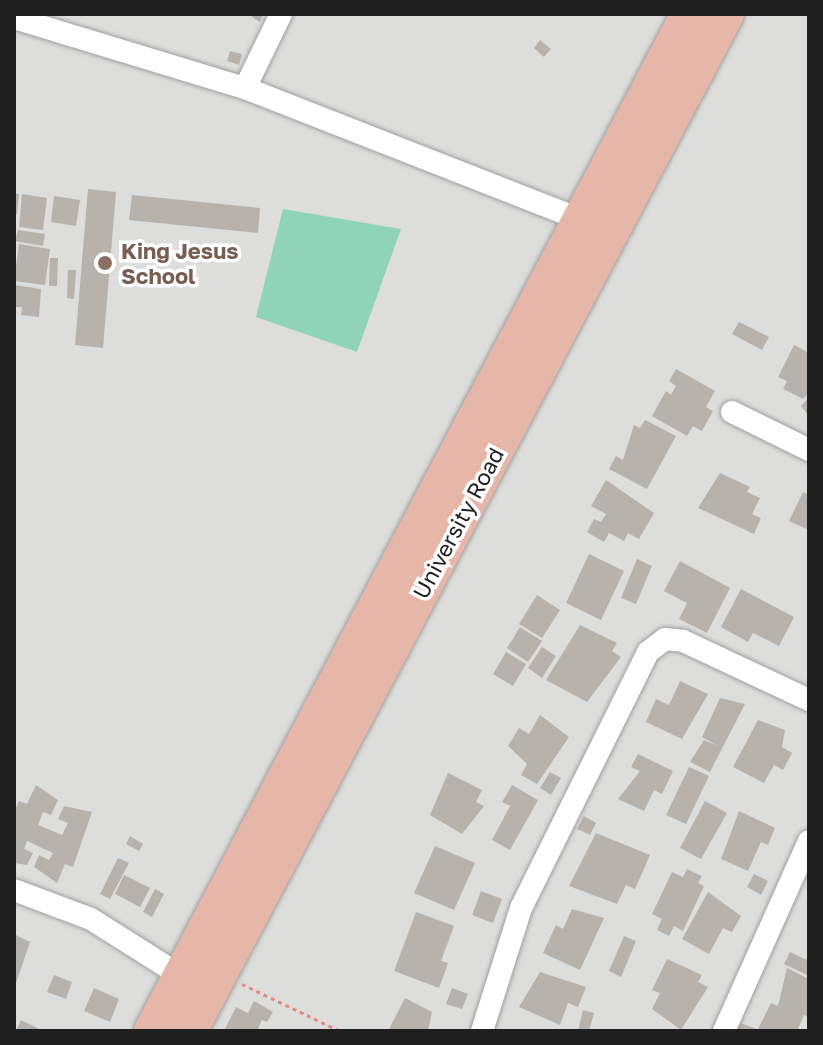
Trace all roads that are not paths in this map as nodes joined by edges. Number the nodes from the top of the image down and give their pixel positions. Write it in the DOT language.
graph roads {
  1 [pos="281,14"];
  2 [pos="689,14"];
  3 [pos="726,14"];
  4 [pos="14,18"];
  5 [pos="245,88"];
  6 [pos="581,220"];
  7 [pos="732,412"];
  8 [pos="809,450"];
  9 [pos="809,700"];
  10 [pos="809,841"];
  11 [pos="14,890"];
  12 [pos="209,984"];
  13 [pos="152,1031"];
  14 [pos="189,1031"];
  15 [pos="482,1031"];
  16 [pos="724,1031"];
  1 -- 5 [label="street"];
  2 -- 6 [label="highway, University Road"];
  3 -- 12 [label="highway, University Road"];
  4 -- 5 [label="street"];
  5 -- 6 [label="street"];
  6 -- 12 [label="highway, University Road"];
  7 -- 8 [label="street"];
  9 -- 15 [label="street"];
  10 -- 16 [label="street"];
  11 -- 12 [label="street"];
  12 -- 13 [label="highway, University Road"];
  12 -- 14 [label="highway, University Road"];
}
